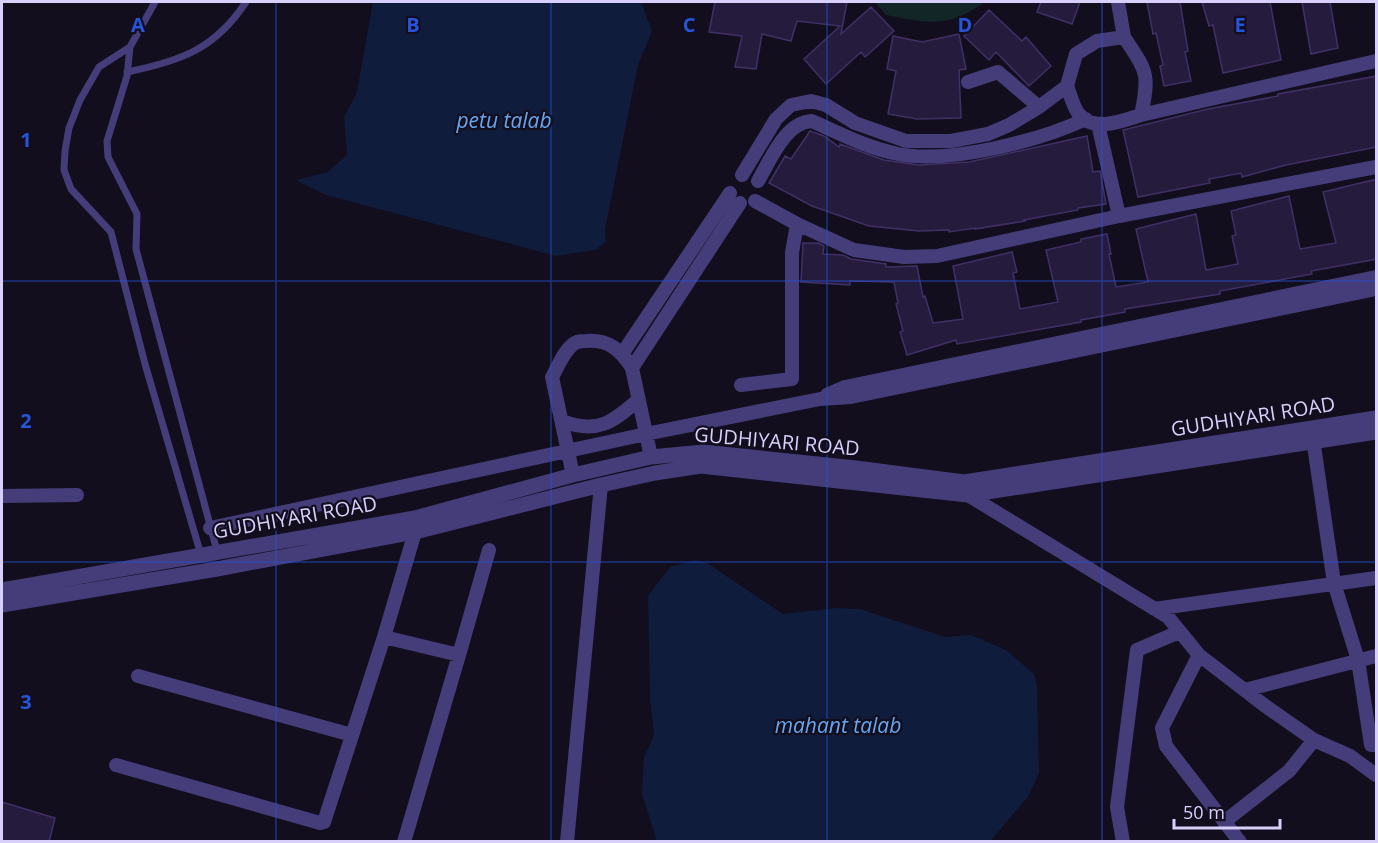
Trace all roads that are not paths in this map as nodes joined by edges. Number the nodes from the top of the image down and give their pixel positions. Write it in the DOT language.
graph roads {
  1 [pos="154,2"];
  2 [pos="246,2"];
  3 [pos="1118,2"];
  4 [pos="1124,37"];
  5 [pos="130,47"];
  6 [pos="1376,61"];
  7 [pos="127,72"];
  8 [pos="968,82"];
  9 [pos="1067,86"];
  10 [pos="1039,107"];
  11 [pos="1141,115"];
  12 [pos="1092,122"];
  13 [pos="952,148"];
  14 [pos="1377,167"];
  15 [pos="742,175"];
  16 [pos="758,181"];
  17 [pos="735,198"];
  18 [pos="755,201"];
  19 [pos="1119,216"];
  20 [pos="797,224"];
  21 [pos="1377,277"];
  22 [pos="1377,289"];
  23 [pos="622,354"];
  24 [pos="632,369"];
  25 [pos="741,385"];
  26 [pos="820,399"];
  27 [pos="638,400"];
  28 [pos="1377,418"];
  29 [pos="562,421"];
  30 [pos="1377,432"];
  31 [pos="646,434"];
  32 [pos="1313,436"];
  33 [pos="568,450"];
  34 [pos="651,457"];
  35 [pos="573,475"];
  36 [pos="601,485"];
  37 [pos="966,488"];
  38 [pos="77,495"];
  39 [pos="2,496"];
  40 [pos="210,528"];
  41 [pos="415,532"];
  42 [pos="489,550"];
  43 [pos="218,551"];
  44 [pos="201,555"];
  45 [pos="1377,578"];
  46 [pos="1335,584"];
  47 [pos="2,590"];
  48 [pos="2,605"];
  49 [pos="1154,609"];
  50 [pos="1179,632"];
  51 [pos="384,637"];
  52 [pos="459,655"];
  53 [pos="1199,655"];
  54 [pos="1377,656"];
  55 [pos="1358,660"];
  56 [pos="138,676"];
  57 [pos="1245,690"];
  58 [pos="1371,704"];
  59 [pos="352,735"];
  60 [pos="1314,740"];
  61 [pos="1374,745"];
  62 [pos="116,765"];
  63 [pos="1376,775"];
  64 [pos="1224,822"];
  65 [pos="404,842"];
  66 [pos="567,842"];
  67 [pos="1123,842"];
  68 [pos="1240,842"];
  1 -- 5 [label="lane"];
  2 -- 7 [label="lane"];
  3 -- 4 [label="street"];
  4 -- 9 [label="street"];
  4 -- 11 [label="street"];
  5 -- 7 [label="lane"];
  5 -- 44 [label="lane"];
  6 -- 11 [label="street"];
  7 -- 40 [label="lane"];
  8 -- 10 [label="street"];
  9 -- 10 [label="street"];
  9 -- 12 [label="street"];
  10 -- 13 [label="street"];
  11 -- 12 [label="street"];
  12 -- 13 [label="street"];
  12 -- 19 [label="street"];
  13 -- 15 [label="street"];
  13 -- 16 [label="street"];
  14 -- 19 [label="street"];
  15 -- 16 [label="street"];
  15 -- 17 [label="street"];
  16 -- 18 [label="street"];
  17 -- 18 [label="street"];
  17 -- 23 [label="street"];
  17 -- 24 [label="street"];
  18 -- 20 [label="street"];
  19 -- 20 [label="street"];
  20 -- 25 [label="street"];
  21 -- 26 [label="street"];
  22 -- 26 [label="street"];
  23 -- 24 [label="street"];
  23 -- 29 [label="street"];
  24 -- 27 [label="street"];
  26 -- 31 [label="street"];
  27 -- 29 [label="street"];
  27 -- 31 [label="street"];
  28 -- 32 [label="street, GUDHIYARI ROAD"];
  29 -- 33 [label="street"];
  30 -- 32 [label="street, GUDHIYARI ROAD"];
  31 -- 33 [label="street"];
  31 -- 34 [label="street"];
  32 -- 37 [label="street, GUDHIYARI ROAD"];
  32 -- 46 [label="street"];
  33 -- 35 [label="street"];
  33 -- 40 [label="street"];
  34 -- 35 [label="street, GUDHIYARI ROAD"];
  34 -- 37 [label="street, GUDHIYARI ROAD"];
  35 -- 43 [label="street, GUDHIYARI ROAD"];
  36 -- 37 [label="street, GUDHIYARI ROAD"];
  36 -- 41 [label="street, GUDHIYARI ROAD"];
  36 -- 66 [label="street"];
  37 -- 49 [label="street"];
  38 -- 39 [label="street"];
  40 -- 43 [label="lane"];
  41 -- 48 [label="street, GUDHIYARI ROAD"];
  41 -- 51 [label="street"];
  42 -- 52 [label="street"];
  43 -- 44 [label="street, GUDHIYARI ROAD"];
  44 -- 47 [label="street, GUDHIYARI ROAD"];
  45 -- 46 [label="street"];
  46 -- 49 [label="street"];
  46 -- 55 [label="street"];
  49 -- 50 [label="street"];
  50 -- 53 [label="street"];
  50 -- 67 [label="street"];
  51 -- 52 [label="street"];
  51 -- 59 [label="street"];
  52 -- 65 [label="street"];
  53 -- 57 [label="street"];
  53 -- 64 [label="street"];
  54 -- 55 [label="street"];
  55 -- 57 [label="street"];
  55 -- 58 [label="street"];
  56 -- 59 [label="street"];
  57 -- 60 [label="street"];
  58 -- 61 [label="street"];
  59 -- 62 [label="street"];
  60 -- 63 [label="street"];
  60 -- 64 [label="street"];
  61 -- 63 [label="street"];
  64 -- 68 [label="street"];
}
